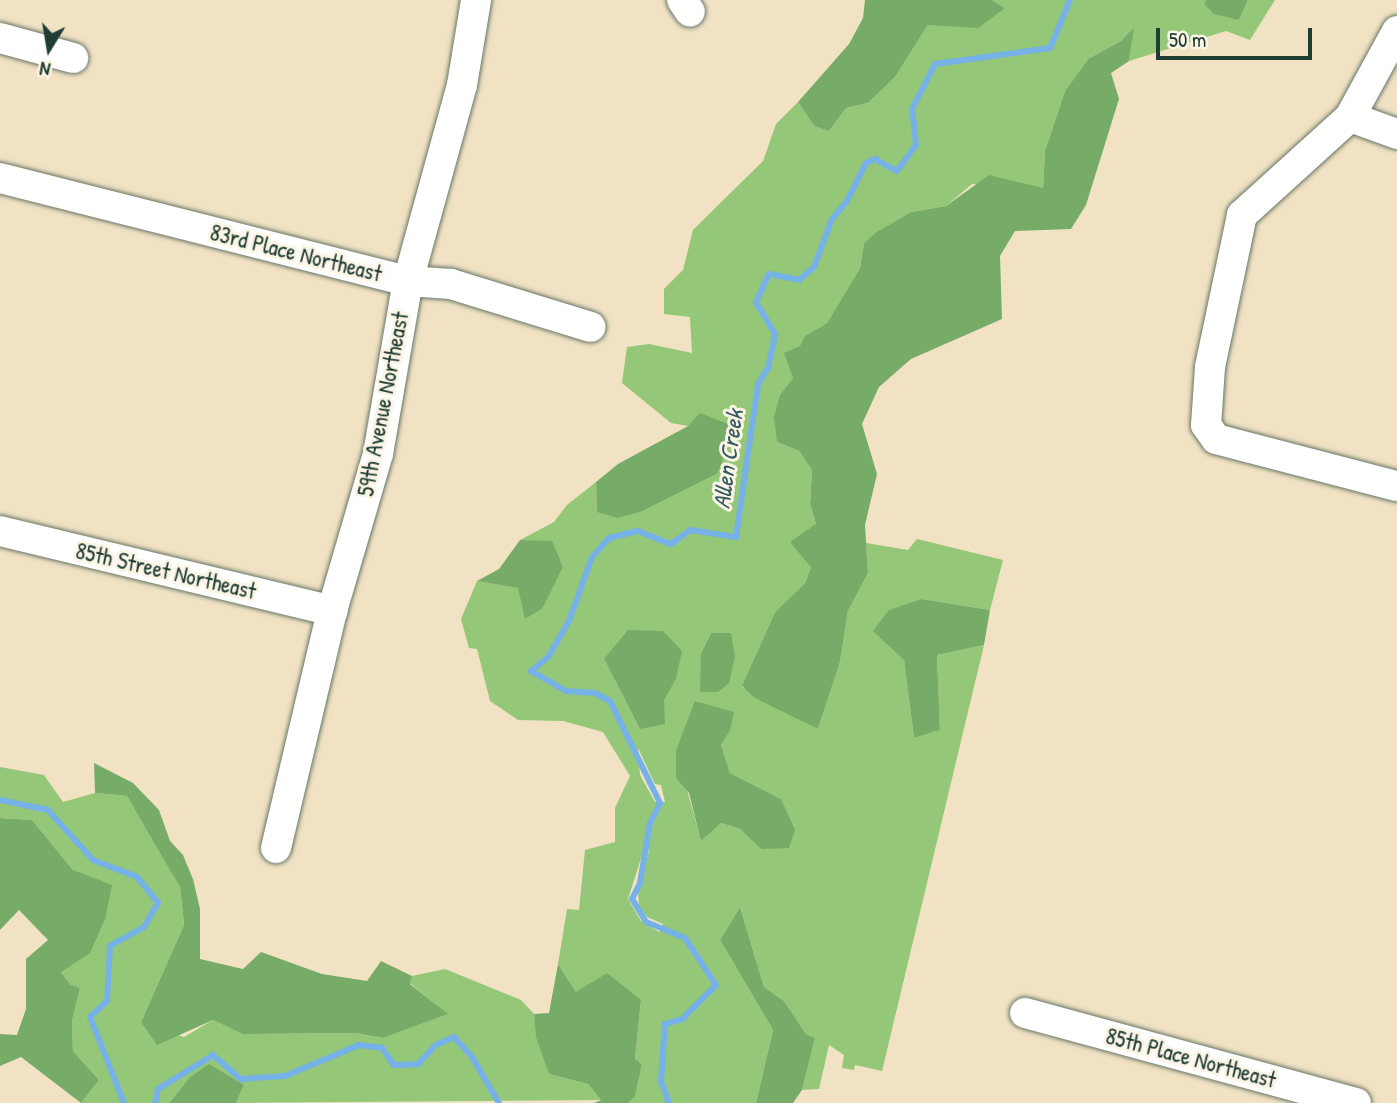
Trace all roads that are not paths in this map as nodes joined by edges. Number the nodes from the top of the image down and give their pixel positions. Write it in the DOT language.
graph roads {
  1 [pos="476,0"];
  2 [pos="1397,31"];
  3 [pos="0,38"];
  4 [pos="73,58"];
  5 [pos="1350,117"];
  6 [pos="1397,134"];
  7 [pos="0,178"];
  8 [pos="408,281"];
  9 [pos="591,327"];
  10 [pos="1397,486"];
  11 [pos="0,531"];
  12 [pos="332,611"];
  13 [pos="275,848"];
  14 [pos="1025,1013"];
  15 [pos="1356,1103"];
  1 -- 8 [label="street, 59th Avenue Northeast"];
  2 -- 5 [label="street"];
  3 -- 4 [label="street"];
  5 -- 6 [label="street"];
  5 -- 10 [label="street"];
  7 -- 8 [label="street, 83rd Place Northeast"];
  8 -- 9 [label="street, 83rd Place Northeast"];
  8 -- 12 [label="street, 59th Avenue Northeast"];
  11 -- 12 [label="street, 85th Street Northeast"];
  12 -- 13 [label="street, 59th Avenue Northeast"];
  14 -- 15 [label="street, 85th Place Northeast"];
}
